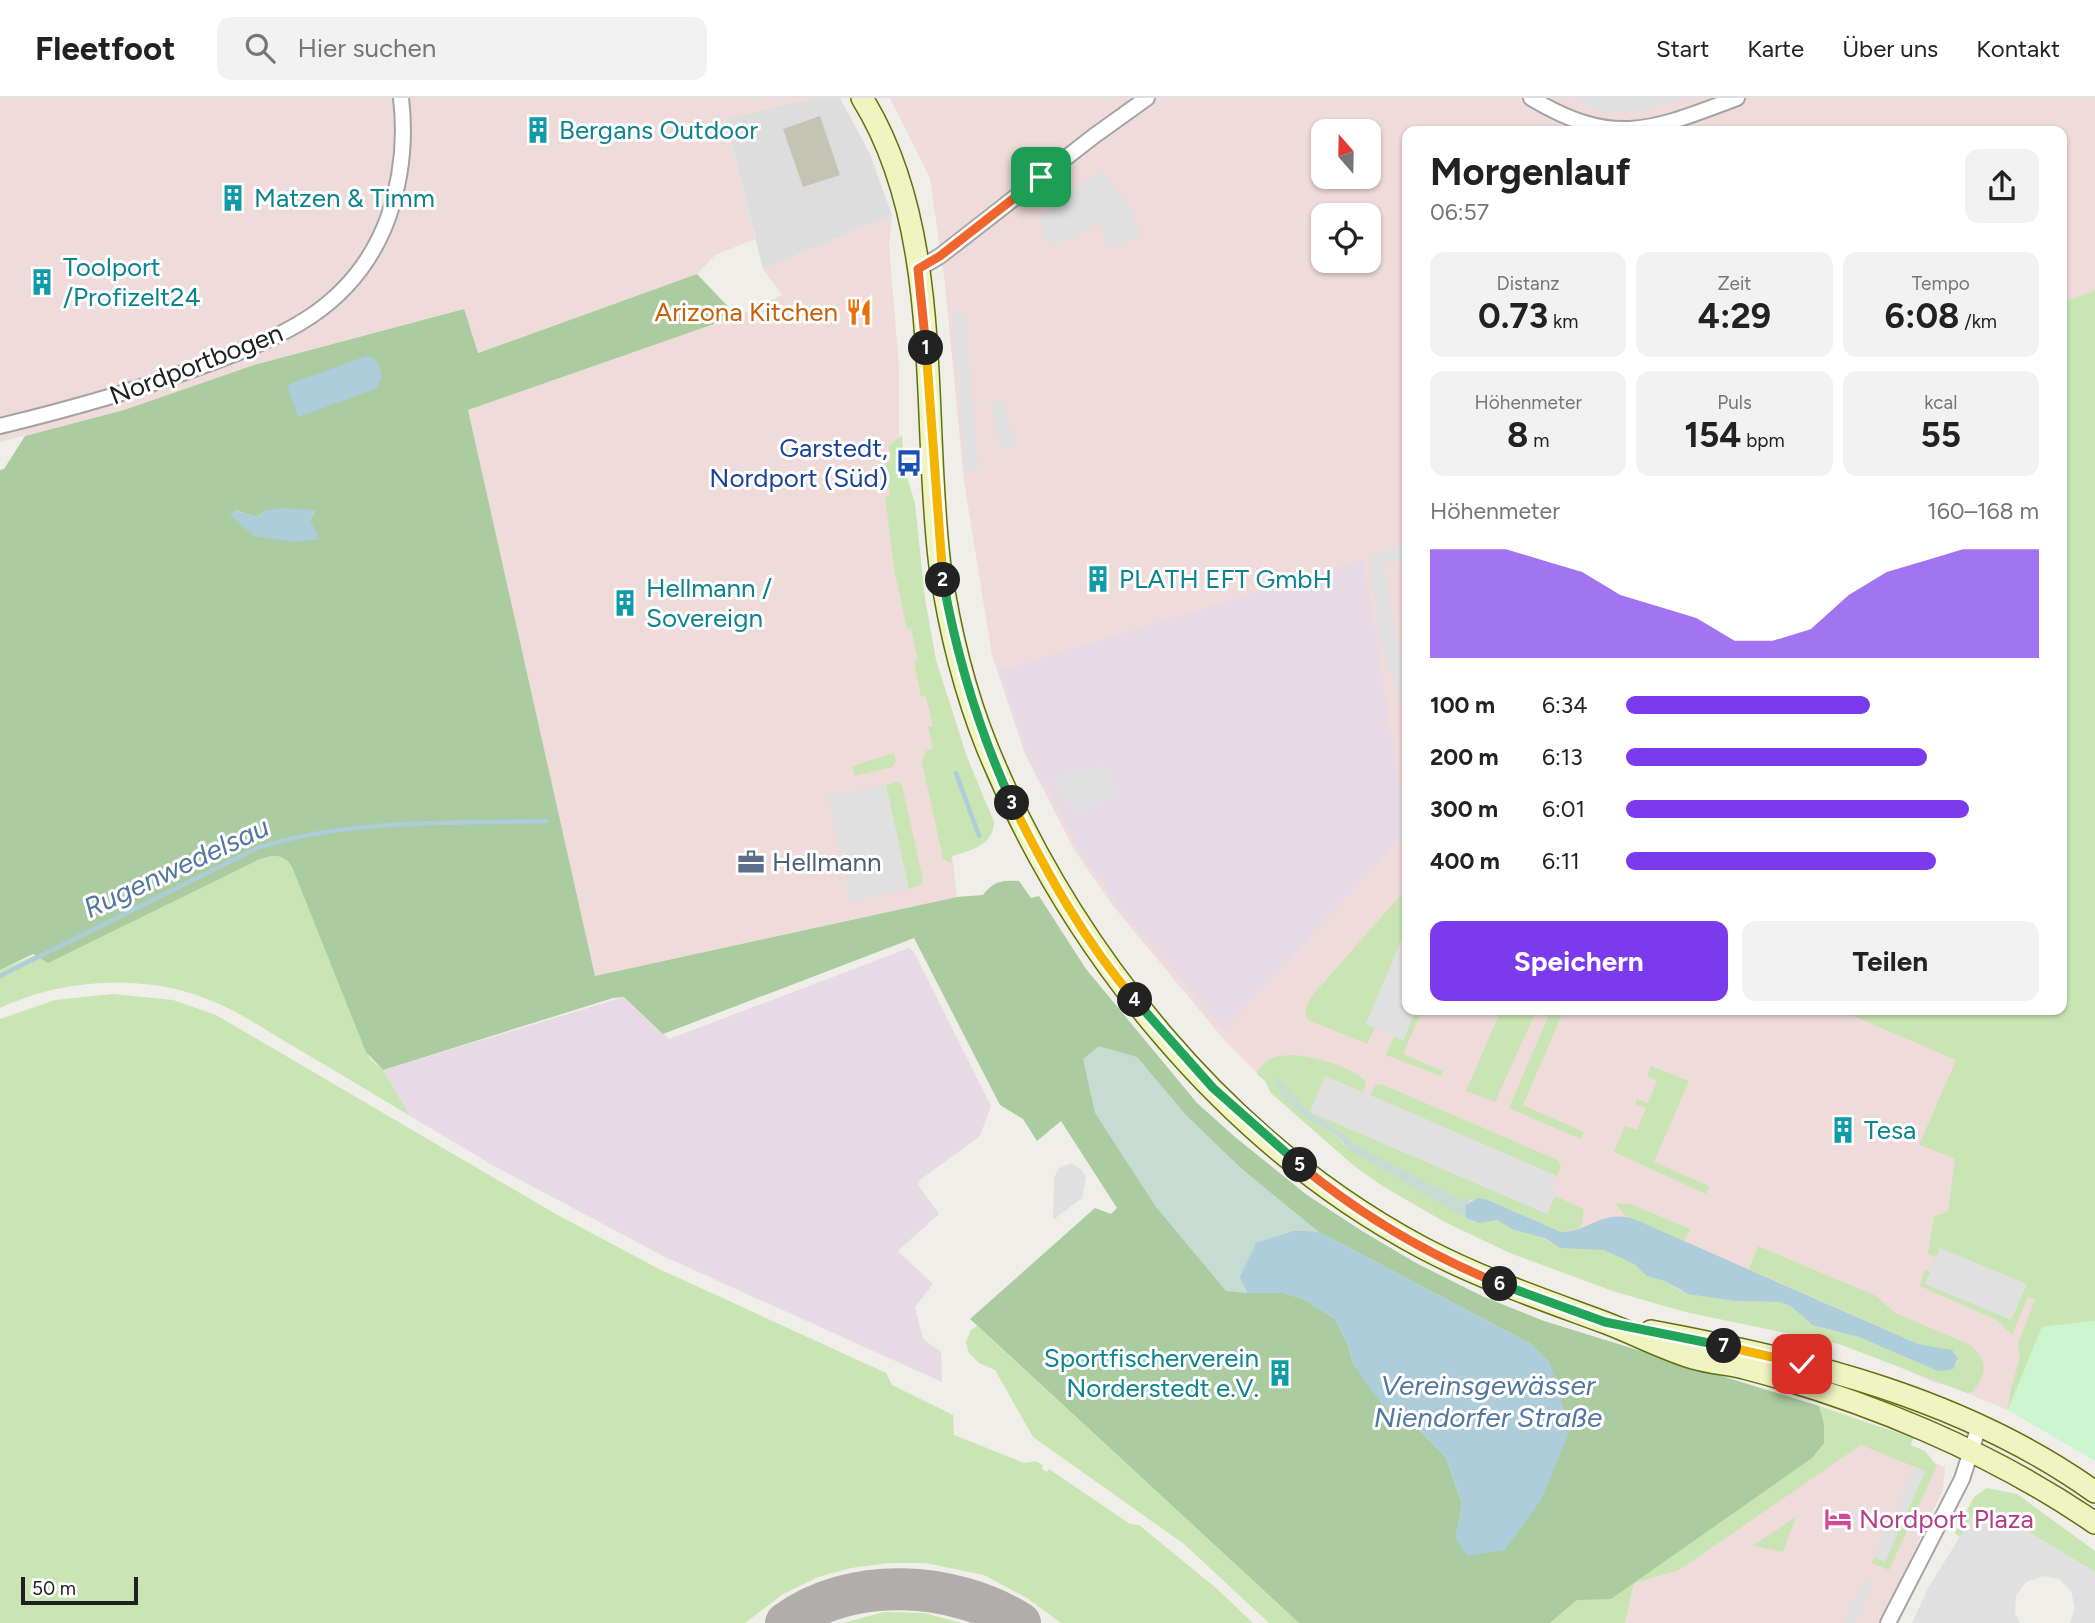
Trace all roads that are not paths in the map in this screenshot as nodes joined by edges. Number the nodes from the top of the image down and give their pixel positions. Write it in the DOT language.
graph roads {
  1 [pos="401,98"];
  2 [pos="862,98"];
  3 [pos="1147,98"];
  4 [pos="1531,98"];
  5 [pos="1737,98"];
  6 [pos="1684,125"];
  7 [pos="1593,126"];
  8 [pos="918,269"];
  9 [pos="0,426"];
  10 [pos="1605,1322"];
  11 [pos="1980,1423"];
  12 [pos="1971,1454"];
  13 [pos="2095,1492"];
  14 [pos="2095,1523"];
  15 [pos="1888,1623"];
  1 -- 9 [label="street, Nordportbogen"];
  2 -- 8 [label="main road"];
  3 -- 8 [label="street"];
  4 -- 7 [label="street"];
  5 -- 6 [label="street"];
  8 -- 10 [label="main road"];
  10 -- 11 [label="main road"];
  10 -- 12 [label="main road"];
  11 -- 12 [label="street"];
  11 -- 13 [label="main road"];
  12 -- 14 [label="main road"];
  12 -- 15 [label="street"];
}
